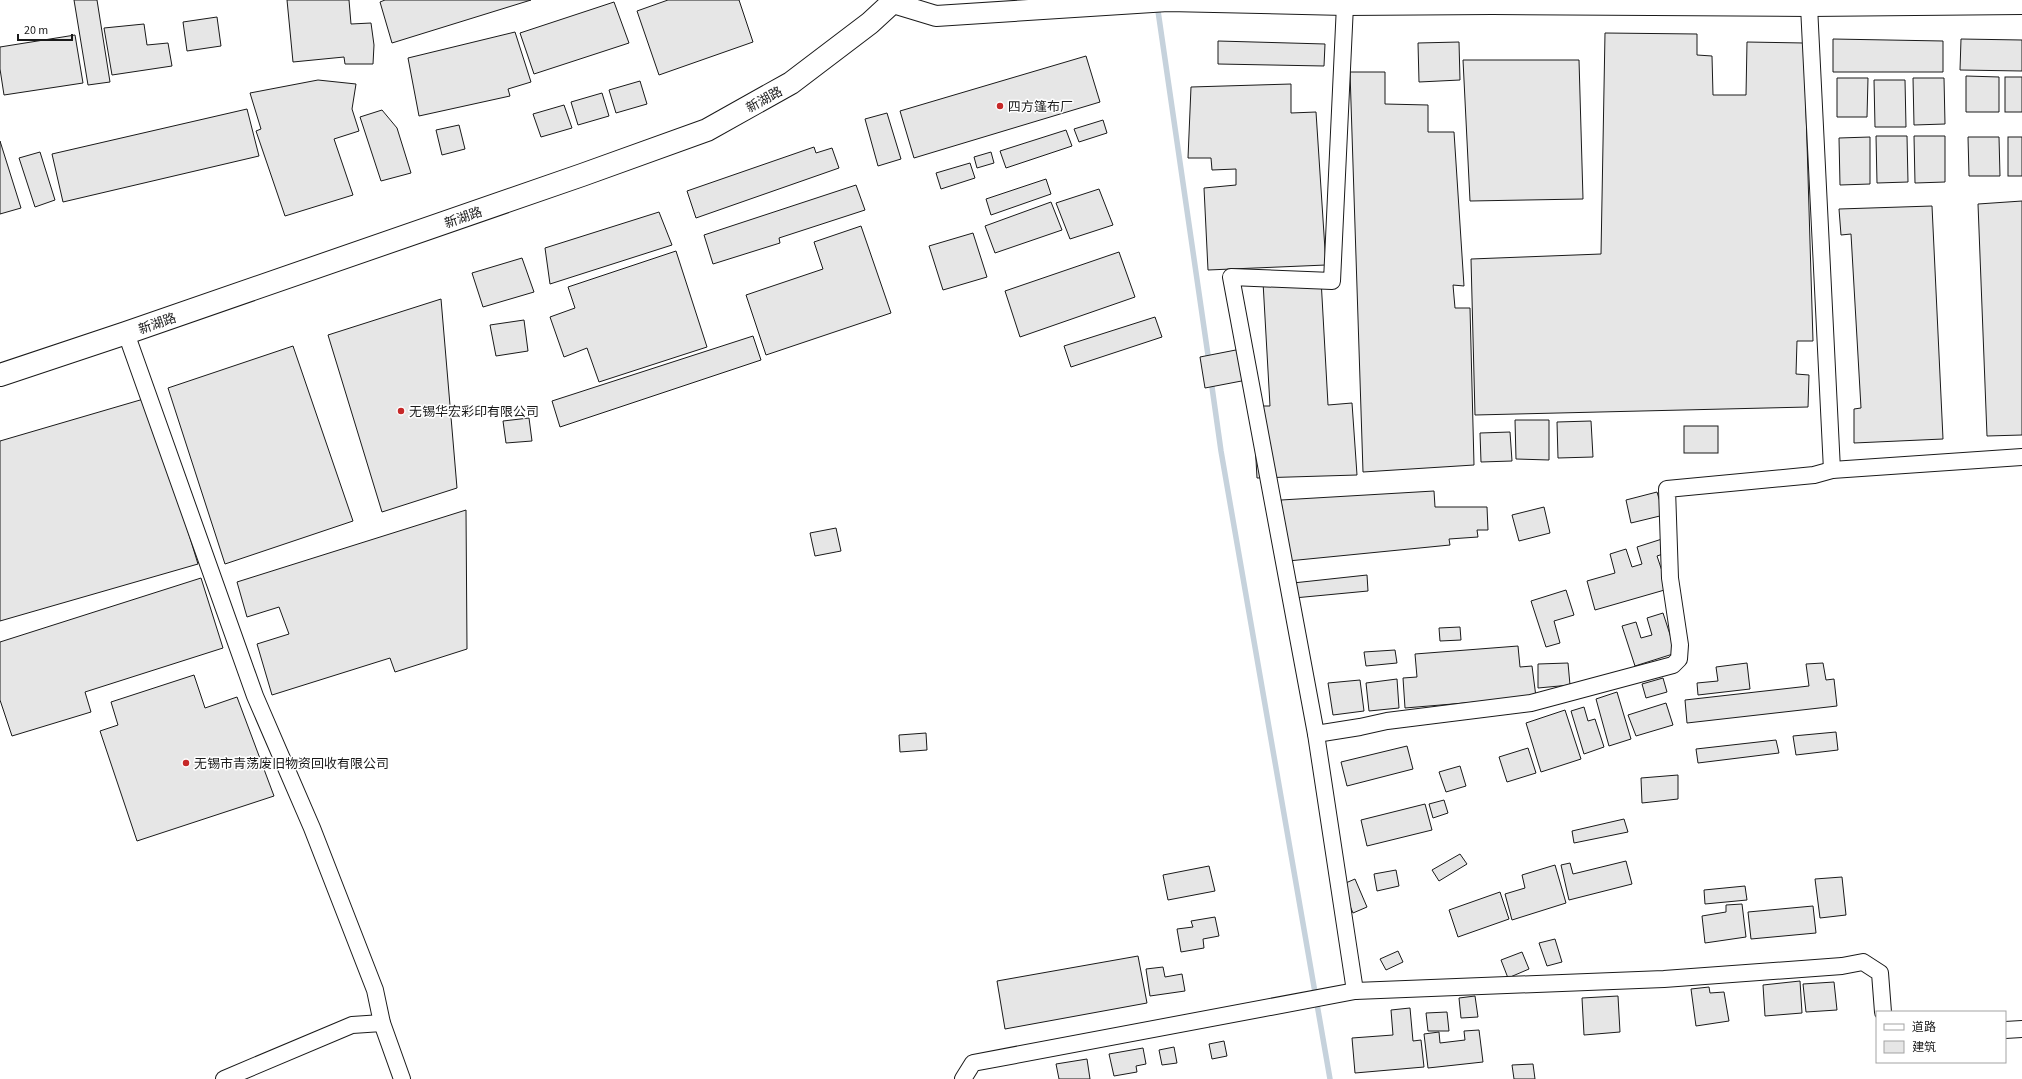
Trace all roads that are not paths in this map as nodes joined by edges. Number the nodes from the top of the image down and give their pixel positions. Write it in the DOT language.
graph roads {
  1 [pos="1021,0"];
  2 [pos="894,2"];
  3 [pos="2022,4"];
  4 [pos="1345,5"];
  5 [pos="1809,6"];
  6 [pos="1053,10"];
  7 [pos="126,333"];
  8 [pos="0,375"];
  9 [pos="2022,457"];
  10 [pos="1832,470"];
  11 [pos="1316,734"];
  12 [pos="1350,991"];
  13 [pos="1883,1011"];
  14 [pos="382,1024"];
  15 [pos="2022,1029"];
  16 [pos="2006,1030"];
  17 [pos="224,1079"];
  18 [pos="402,1079"];
  19 [pos="963,1079"];
  1 -- 6 [label="street"];
  2 -- 6 [label="street"];
  2 -- 7 [label="main road, 新湖路"];
  3 -- 5 [label="street"];
  4 -- 5 [label="street"];
  4 -- 6 [label="street"];
  4 -- 11 [label="street"];
  5 -- 10 [label="street"];
  7 -- 8 [label="main road, 新湖路"];
  7 -- 14 [label="street"];
  9 -- 10 [label="street"];
  10 -- 11 [label="street"];
  11 -- 12 [label="street"];
  12 -- 13 [label="street"];
  12 -- 19 [label="street"];
  14 -- 17 [label="street"];
  14 -- 18 [label="street"];
  15 -- 16 [label="street"];
}
